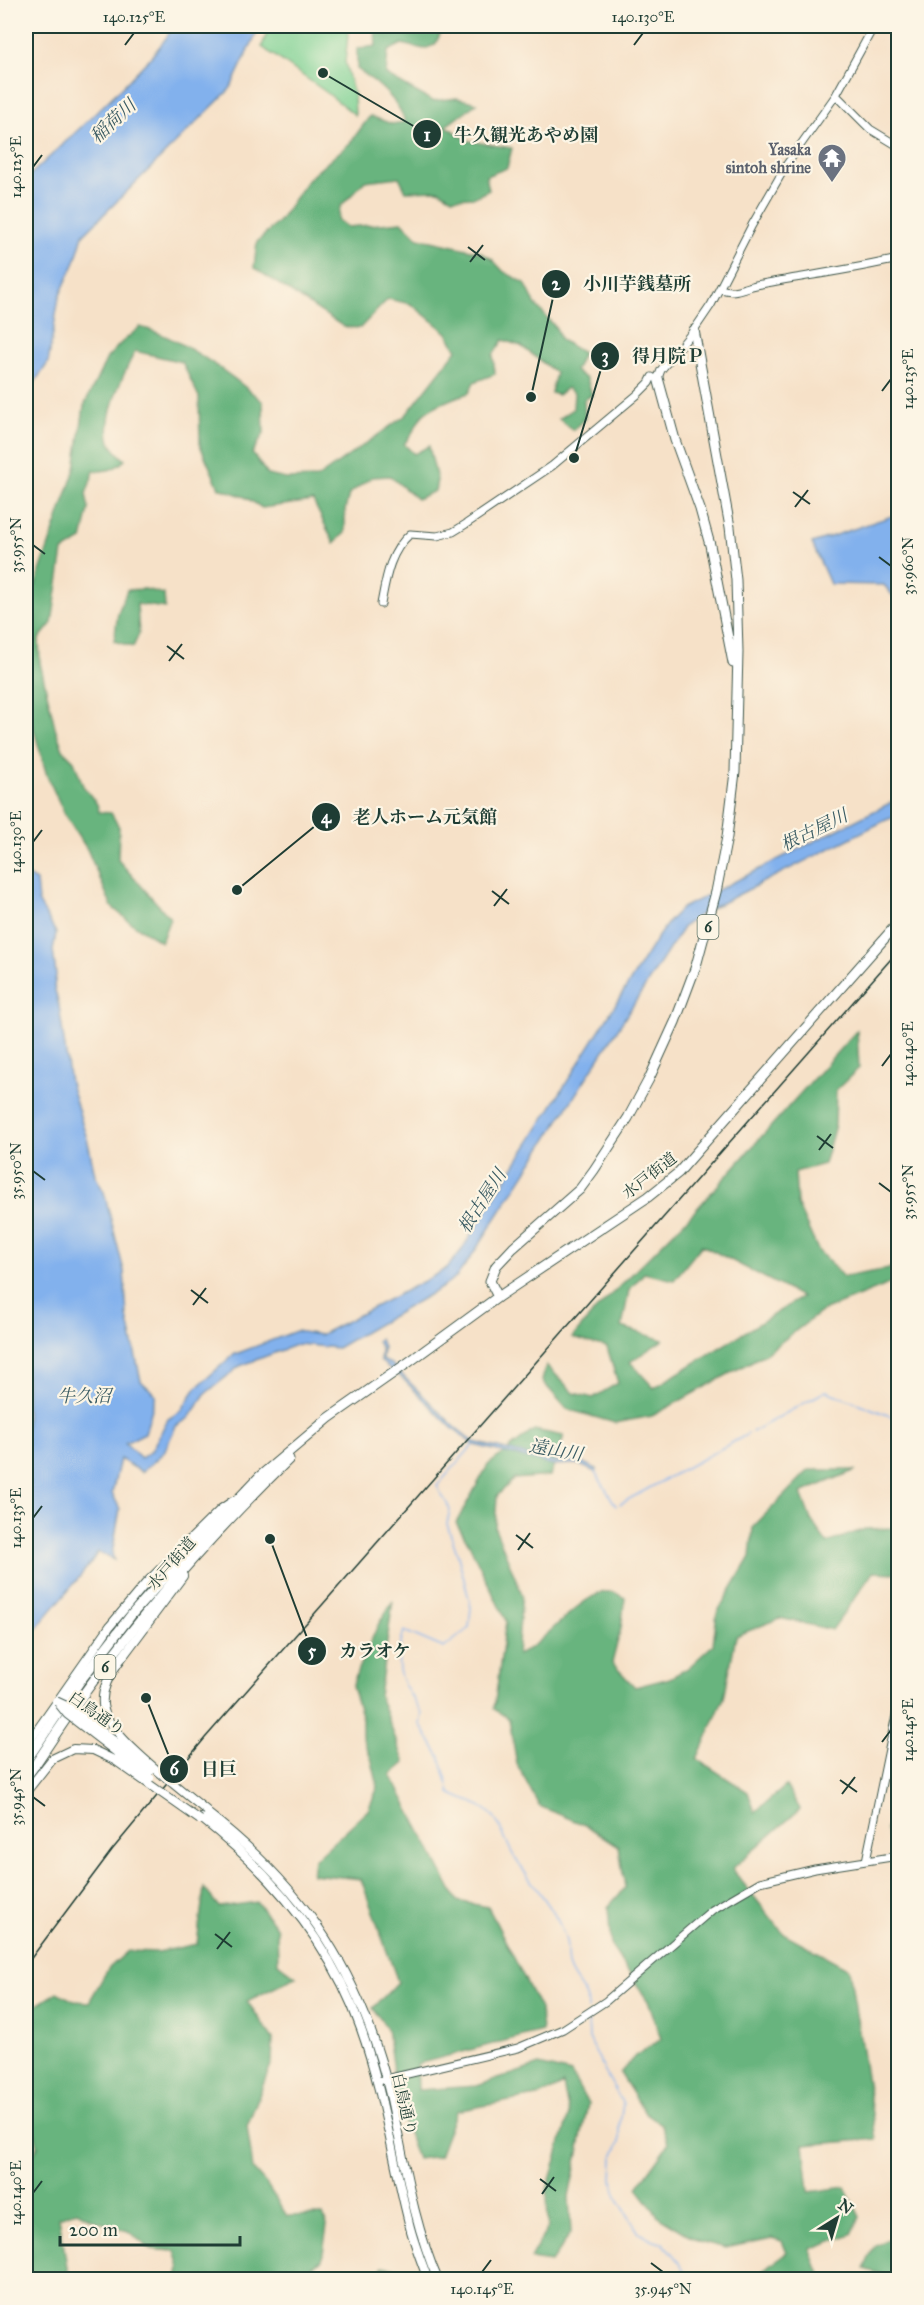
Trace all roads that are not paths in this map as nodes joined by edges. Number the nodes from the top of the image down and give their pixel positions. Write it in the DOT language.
graph roads {
  1 [pos="874,26"];
  2 [pos="836,95"];
  3 [pos="898,146"];
  4 [pos="898,259"];
  5 [pos="720,289"];
  6 [pos="694,330"];
  7 [pos="655,377"];
  8 [pos="381,604"];
  9 [pos="736,677"];
  10 [pos="898,923"];
  11 [pos="498,1297"];
  12 [pos="366,1392"];
  13 [pos="237,1498"];
  14 [pos="191,1562"];
  15 [pos="56,1701"];
  16 [pos="898,1705"];
  17 [pos="26,1746"];
  18 [pos="26,1761"];
  19 [pos="26,1778"];
  20 [pos="26,1792"];
  21 [pos="203,1815"];
  22 [pos="219,1827"];
  23 [pos="898,1857"];
  24 [pos="866,1861"];
  25 [pos="386,2079"];
  26 [pos="377,2082"];
  27 [pos="428,2280"];
  28 [pos="438,2280"];
  1 -- 2 [label="street"];
  2 -- 3 [label="street"];
  2 -- 5 [label="street"];
  4 -- 5 [label="street"];
  5 -- 6 [label="street"];
  6 -- 7 [label="street"];
  6 -- 9 [label="highway"];
  7 -- 8 [label="street"];
  7 -- 9 [label="highway"];
  9 -- 11 [label="highway, 6"];
  10 -- 11 [label="highway, 水戸街道 / 6"];
  11 -- 12 [label="highway, 水戸街道 / 6"];
  12 -- 13 [label="highway, 水戸街道 / 6"];
  12 -- 14 [label="highway, 水戸街道 / 6"];
  13 -- 15 [label="main road"];
  13 -- 18 [label="highway, 水戸街道 / 6"];
  14 -- 19 [label="highway, 水戸街道 / 6"];
  14 -- 21 [label="main road, bridge"];
  15 -- 17 [label="main road"];
  15 -- 21 [label="main road, 白鳥通り, bridge"];
  16 -- 24 [label="street"];
  20 -- 21 [label="main road, bridge"];
  21 -- 22 [label="main road, 白鳥通り"];
  22 -- 25 [label="main road, 白鳥通り"];
  22 -- 26 [label="main road, 白鳥通り"];
  23 -- 24 [label="street"];
  24 -- 25 [label="street"];
  25 -- 26 [label="street"];
  25 -- 28 [label="main road, 白鳥通り"];
  26 -- 27 [label="main road, 白鳥通り"];
}
